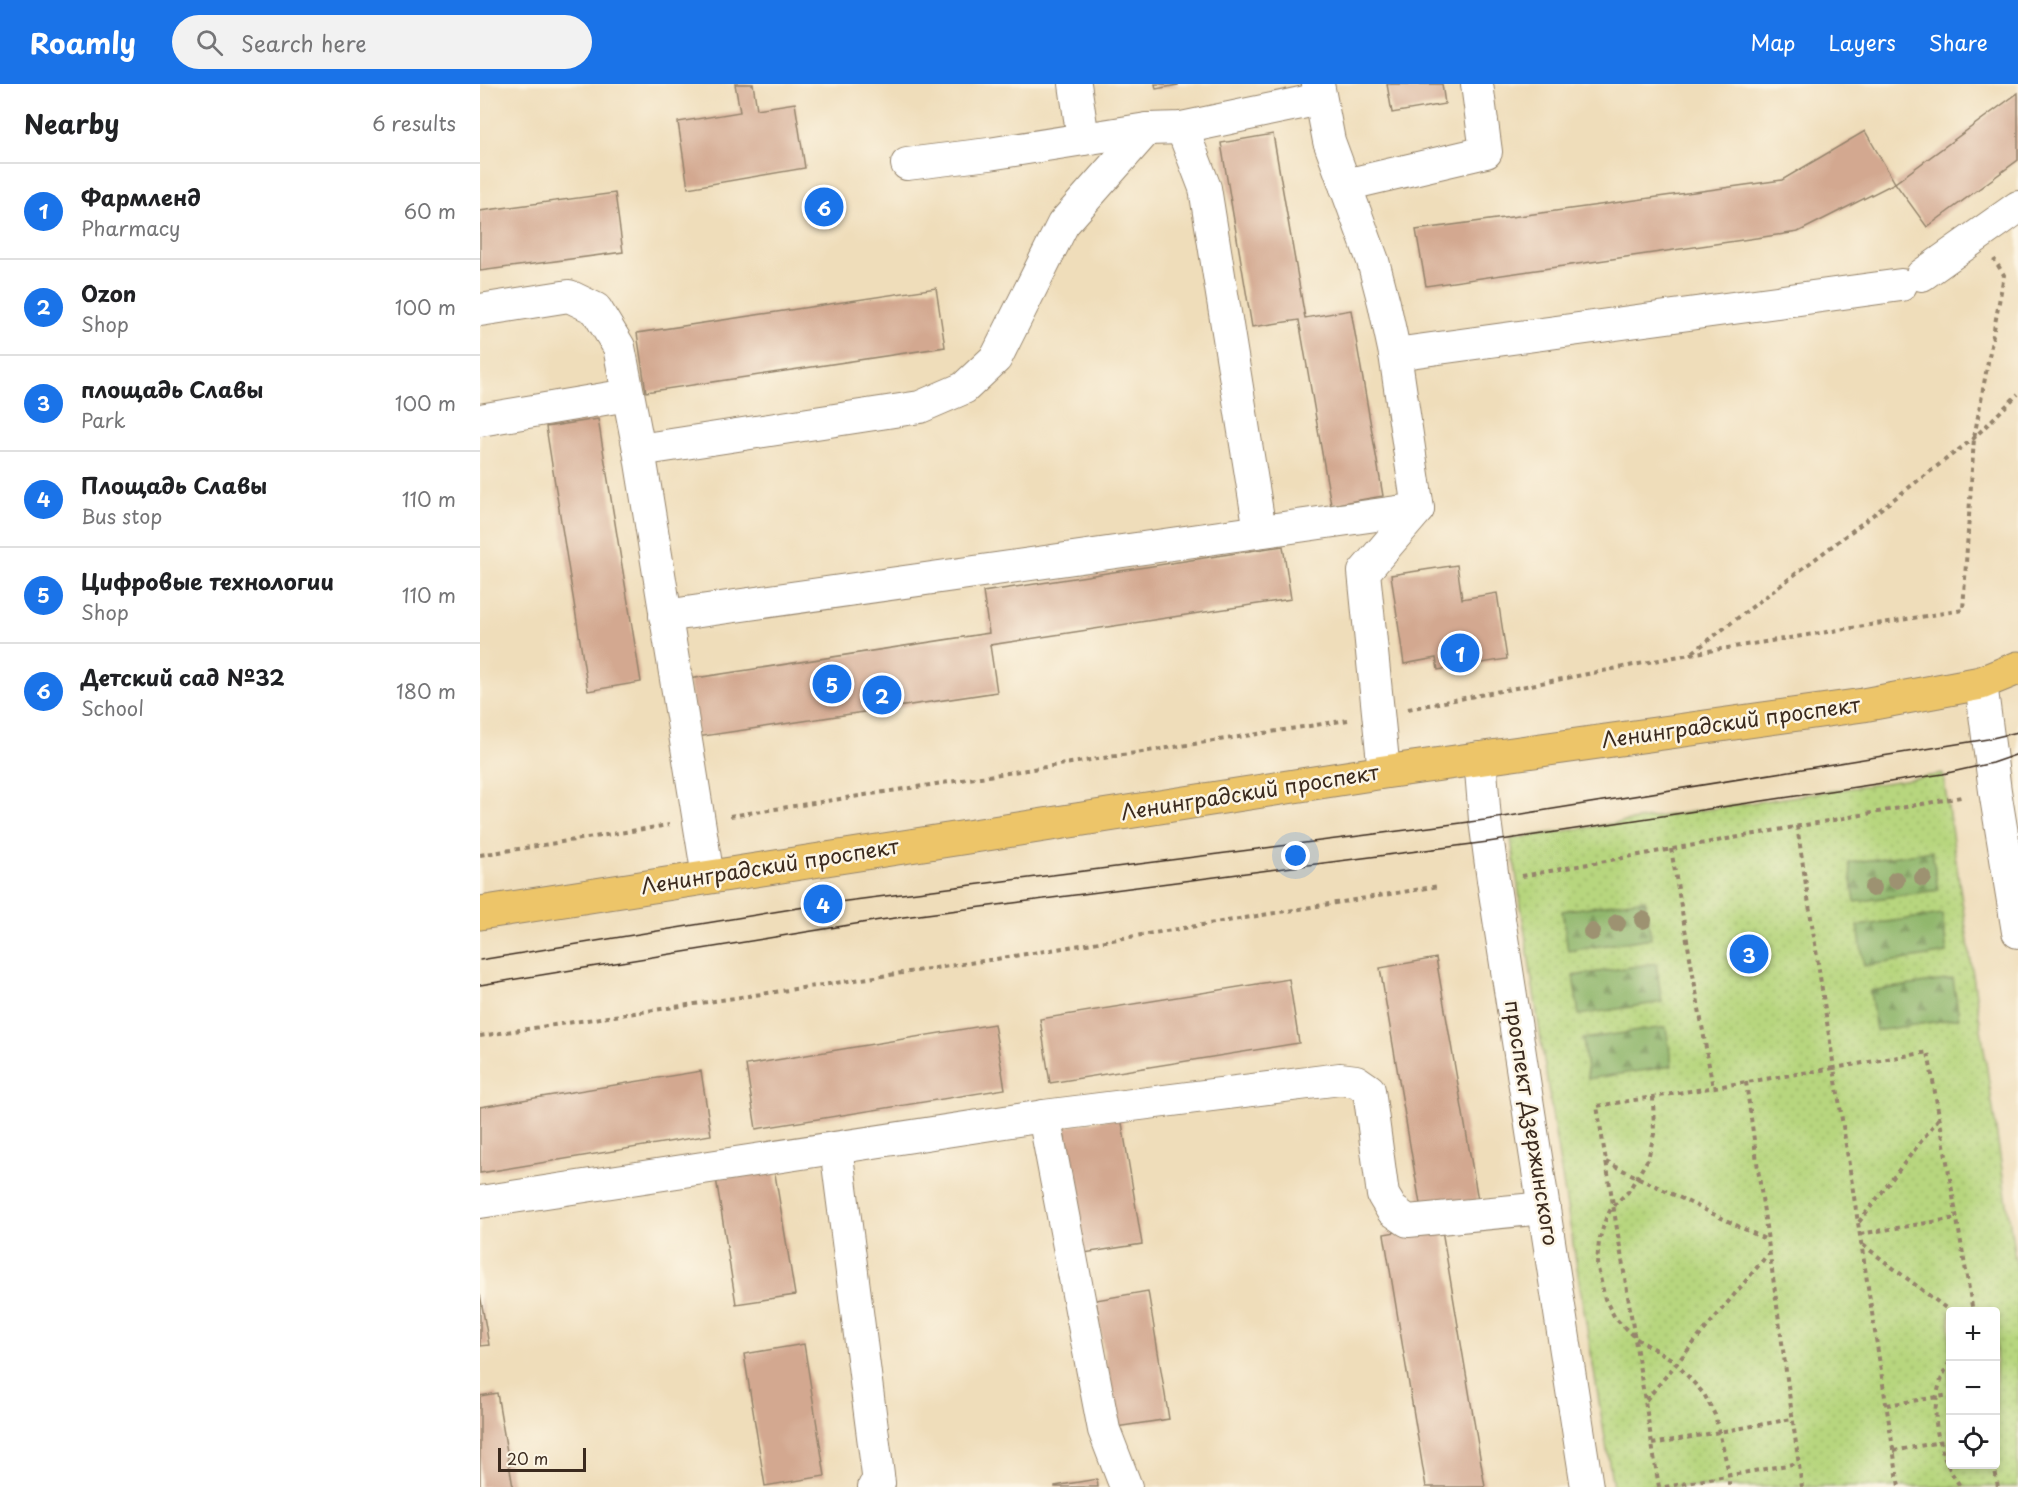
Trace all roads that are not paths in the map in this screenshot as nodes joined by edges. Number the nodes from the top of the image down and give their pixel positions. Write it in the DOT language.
graph roads {
  1 [pos="1074,84"];
  2 [pos="1477,84"];
  3 [pos="1319,92"];
  4 [pos="1182,128"];
  5 [pos="1147,129"];
  6 [pos="1083,139"];
  7 [pos="907,164"];
  8 [pos="1345,185"];
  9 [pos="2018,207"];
  10 [pos="480,310"];
  11 [pos="1395,354"];
  12 [pos="628,395"];
  13 [pos="480,420"];
  14 [pos="639,450"];
  15 [pos="1418,508"];
  16 [pos="1260,531"];
  17 [pos="665,616"];
  18 [pos="2018,668"];
  19 [pos="1981,683"];
  20 [pos="1480,758"];
  21 [pos="1384,772"];
  22 [pos="708,877"];
  23 [pos="480,913"];
  24 [pos="2018,932"];
  25 [pos="1044,1116"];
  26 [pos="836,1148"];
  27 [pos="480,1202"];
  28 [pos="1544,1208"];
  29 [pos="874,1487"];
  30 [pos="1126,1487"];
  31 [pos="1587,1487"];
  1 -- 6 [label="street"];
  2 -- 8 [label="street"];
  3 -- 4 [label="street"];
  3 -- 8 [label="street"];
  4 -- 5 [label="street"];
  4 -- 16 [label="street"];
  5 -- 6 [label="street"];
  5 -- 14 [label="street"];
  6 -- 7 [label="street"];
  8 -- 11 [label="street"];
  9 -- 11 [label="street"];
  10 -- 12 [label="street"];
  11 -- 15 [label="street"];
  12 -- 13 [label="street"];
  12 -- 14 [label="street"];
  14 -- 17 [label="street"];
  15 -- 16 [label="street"];
  15 -- 21 [label="street"];
  16 -- 17 [label="street"];
  17 -- 22 [label="street"];
  18 -- 19 [label="main road, Ленинградский проспект"];
  19 -- 20 [label="main road, Ленинградский проспект"];
  19 -- 24 [label="street"];
  20 -- 21 [label="main road, Ленинградский проспект"];
  20 -- 28 [label="street, проспект Дзержинского"];
  21 -- 22 [label="main road, Ленинградский проспект"];
  22 -- 23 [label="main road, Ленинградский проспект"];
  25 -- 26 [label="street"];
  25 -- 28 [label="street"];
  25 -- 30 [label="street"];
  26 -- 27 [label="street"];
  26 -- 29 [label="street"];
  28 -- 31 [label="street, проспект Дзержинского"];
}
